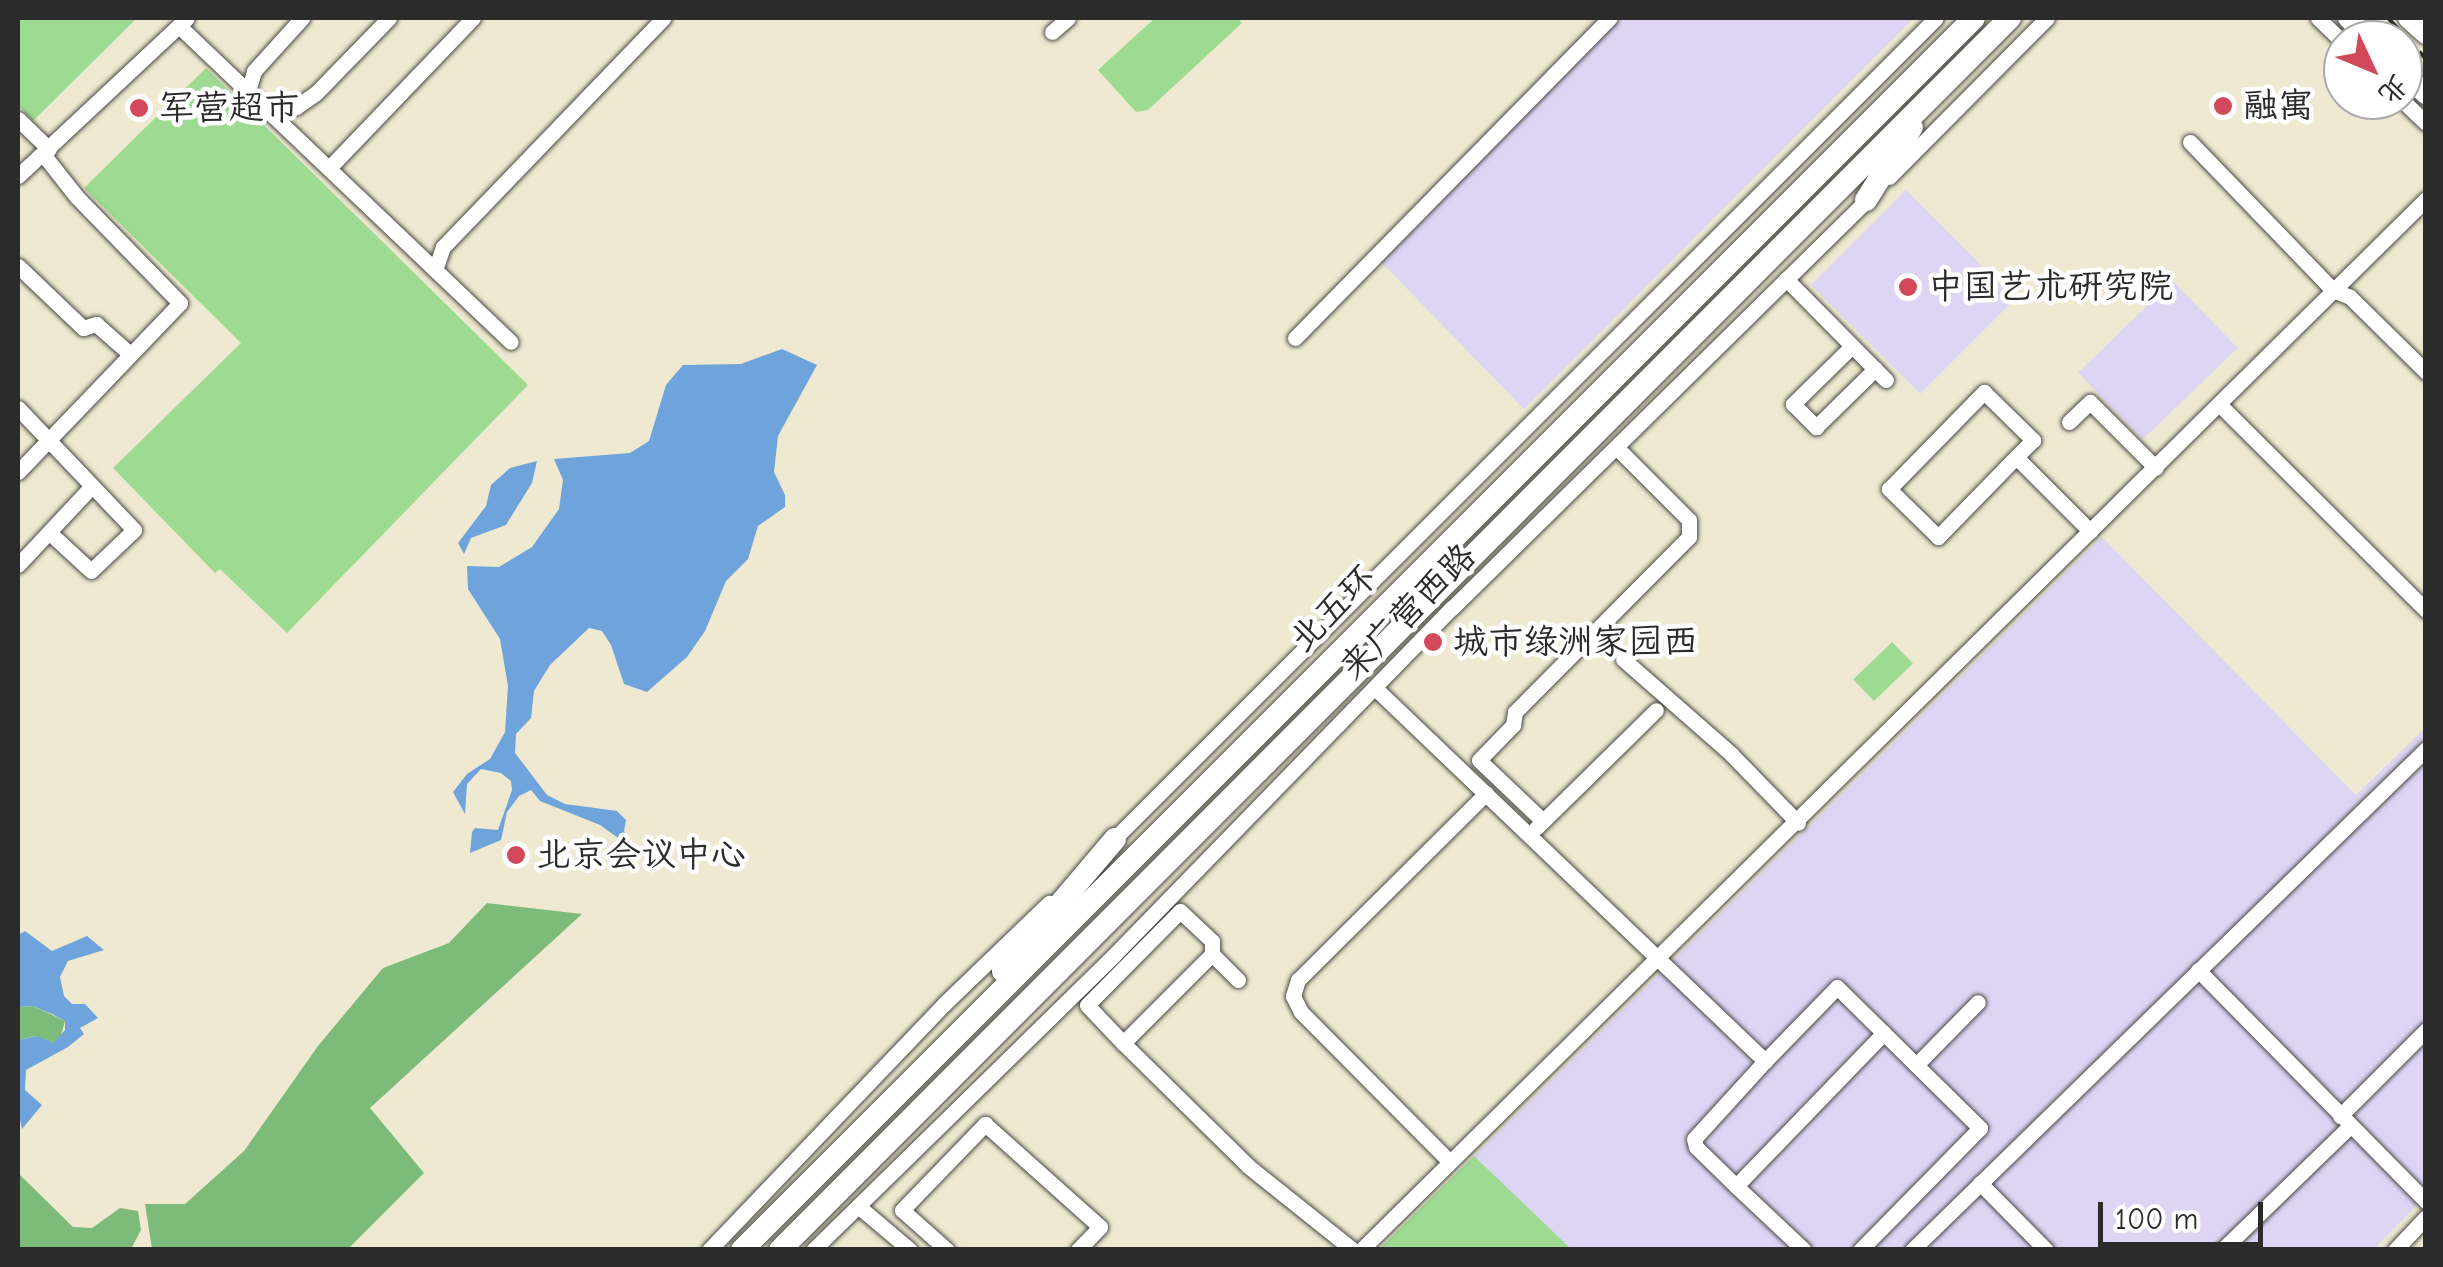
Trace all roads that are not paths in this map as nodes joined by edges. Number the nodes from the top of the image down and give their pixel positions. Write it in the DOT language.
graph roads {
  1 [pos="302,18"];
  2 [pos="389,18"];
  3 [pos="474,18"];
  4 [pos="664,18"];
  5 [pos="1068,18"];
  6 [pos="1610,18"];
  7 [pos="1936,18"];
  8 [pos="1974,18"];
  9 [pos="2010,18"];
  10 [pos="2047,18"];
  11 [pos="2408,18"];
  12 [pos="183,22"];
  13 [pos="1052,32"];
  14 [pos="2426,34"];
  15 [pos="248,92"];
  16 [pos="1934,93"];
  17 [pos="264,106"];
  18 [pos="18,120"];
  19 [pos="2190,142"];
  20 [pos="46,152"];
  21 [pos="328,168"];
  22 [pos="18,176"];
  23 [pos="2426,199"];
  24 [pos="1866,200"];
  25 [pos="18,266"];
  26 [pos="435,270"];
  27 [pos="1786,279"];
  28 [pos="2333,290"];
  29 [pos="1295,338"];
  30 [pos="512,342"];
  31 [pos="1852,346"];
  32 [pos="130,353"];
  33 [pos="2426,372"];
  34 [pos="2219,404"];
  35 [pos="20,415"];
  36 [pos="2070,422"];
  37 [pos="49,439"];
  38 [pos="1616,447"];
  39 [pos="2016,457"];
  40 [pos="2156,468"];
  41 [pos="18,472"];
  42 [pos="92,486"];
  43 [pos="2090,532"];
  44 [pos="50,533"];
  45 [pos="18,565"];
  46 [pos="2426,610"];
  47 [pos="1623,659"];
  48 [pos="1375,688"];
  49 [pos="1656,710"];
  50 [pos="2426,749"];
  51 [pos="1479,760"];
  52 [pos="1466,774"];
  53 [pos="1486,793"];
  54 [pos="1543,821"];
  55 [pos="1798,823"];
  56 [pos="1530,834"];
  57 [pos="1115,838"];
  58 [pos="1134,946"];
  59 [pos="1212,954"];
  60 [pos="1660,958"];
  61 [pos="2198,970"];
  62 [pos="1238,980"];
  63 [pos="1978,1002"];
  64 [pos="2426,1030"];
  65 [pos="1884,1034"];
  66 [pos="1123,1043"];
  67 [pos="932,1059"];
  68 [pos="1766,1060"];
  69 [pos="1916,1066"];
  70 [pos="2345,1121"];
  71 [pos="922,1143"];
  72 [pos="1449,1161"];
  73 [pos="946,1164"];
  74 [pos="1980,1183"];
  75 [pos="1736,1186"];
  76 [pos="2426,1201"];
  77 [pos="858,1206"];
  78 [pos="2426,1217"];
  79 [pos="709,1250"];
  80 [pos="742,1250"];
  81 [pos="780,1250"];
  82 [pos="813,1250"];
  83 [pos="910,1250"];
  84 [pos="947,1250"];
  85 [pos="1078,1250"];
  86 [pos="1353,1250"];
  87 [pos="1361,1250"];
  88 [pos="1804,1250"];
  89 [pos="1860,1250"];
  90 [pos="1912,1250"];
  91 [pos="2046,1250"];
  92 [pos="2222,1250"];
  93 [pos="2394,1250"];
  1 -- 15 [label="street"];
  2 -- 17 [label="street"];
  3 -- 21 [label="street"];
  4 -- 26 [label="street"];
  5 -- 13 [label="street"];
  6 -- 29 [label="street"];
  7 -- 57 [label="street"];
  8 -- 67 [label="highway, 北五环"];
  9 -- 16 [label="highway, 北五环"];
  10 -- 24 [label="street, 来广营西路"];
  11 -- 14 [label="main road"];
  12 -- 15 [label="street"];
  12 -- 20 [label="street"];
  15 -- 17 [label="street"];
  16 -- 24 [label="highway"];
  16 -- 81 [label="highway, 北五环"];
  17 -- 21 [label="street"];
  18 -- 20 [label="street"];
  19 -- 28 [label="street"];
  20 -- 22 [label="street"];
  20 -- 32 [label="street"];
  21 -- 26 [label="street"];
  23 -- 28 [label="street"];
  24 -- 27 [label="street, 来广营西路"];
  25 -- 32 [label="street"];
  26 -- 30 [label="street"];
  27 -- 31 [label="street"];
  27 -- 38 [label="street, 来广营西路"];
  28 -- 33 [label="street"];
  28 -- 34 [label="street"];
  31 -- 31 [label="street"];
  32 -- 37 [label="street"];
  34 -- 40 [label="street"];
  34 -- 46 [label="street"];
  35 -- 37 [label="street"];
  36 -- 40 [label="street"];
  37 -- 41 [label="street"];
  37 -- 42 [label="street"];
  38 -- 48 [label="street, 来广营西路"];
  38 -- 51 [label="street"];
  39 -- 39 [label="street"];
  39 -- 43 [label="street"];
  40 -- 43 [label="street"];
  42 -- 44 [label="street"];
  42 -- 44 [label="street"];
  43 -- 55 [label="street"];
  44 -- 45 [label="street"];
  47 -- 55 [label="street"];
  48 -- 52 [label="street"];
  48 -- 58 [label="street, 来广营西路"];
  49 -- 54 [label="street"];
  50 -- 61 [label="street"];
  51 -- 52 [label="street"];
  51 -- 54 [label="street"];
  52 -- 53 [label="street"];
  53 -- 56 [label="street"];
  53 -- 72 [label="street"];
  54 -- 56 [label="street"];
  55 -- 60 [label="street"];
  56 -- 60 [label="street"];
  57 -- 67 [label="highway"];
  57 -- 79 [label="street"];
  58 -- 59 [label="street"];
  58 -- 66 [label="street"];
  58 -- 71 [label="street, 来广营西路"];
  59 -- 62 [label="street"];
  59 -- 66 [label="street"];
  60 -- 68 [label="street"];
  60 -- 72 [label="street"];
  61 -- 70 [label="street"];
  61 -- 74 [label="street"];
  63 -- 69 [label="street"];
  64 -- 70 [label="street"];
  65 -- 68 [label="street"];
  65 -- 69 [label="street"];
  65 -- 75 [label="street"];
  66 -- 86 [label="street"];
  67 -- 80 [label="highway, 北五环"];
  68 -- 75 [label="street"];
  69 -- 89 [label="street"];
  70 -- 76 [label="street"];
  70 -- 92 [label="street"];
  71 -- 73 [label="street"];
  71 -- 77 [label="street, 来广营西路"];
  72 -- 87 [label="street"];
  73 -- 84 [label="street"];
  73 -- 85 [label="street"];
  74 -- 90 [label="street"];
  74 -- 91 [label="street"];
  75 -- 88 [label="street"];
  77 -- 82 [label="street, 来广营西路"];
  77 -- 83 [label="street"];
  78 -- 93 [label="street"];
}
